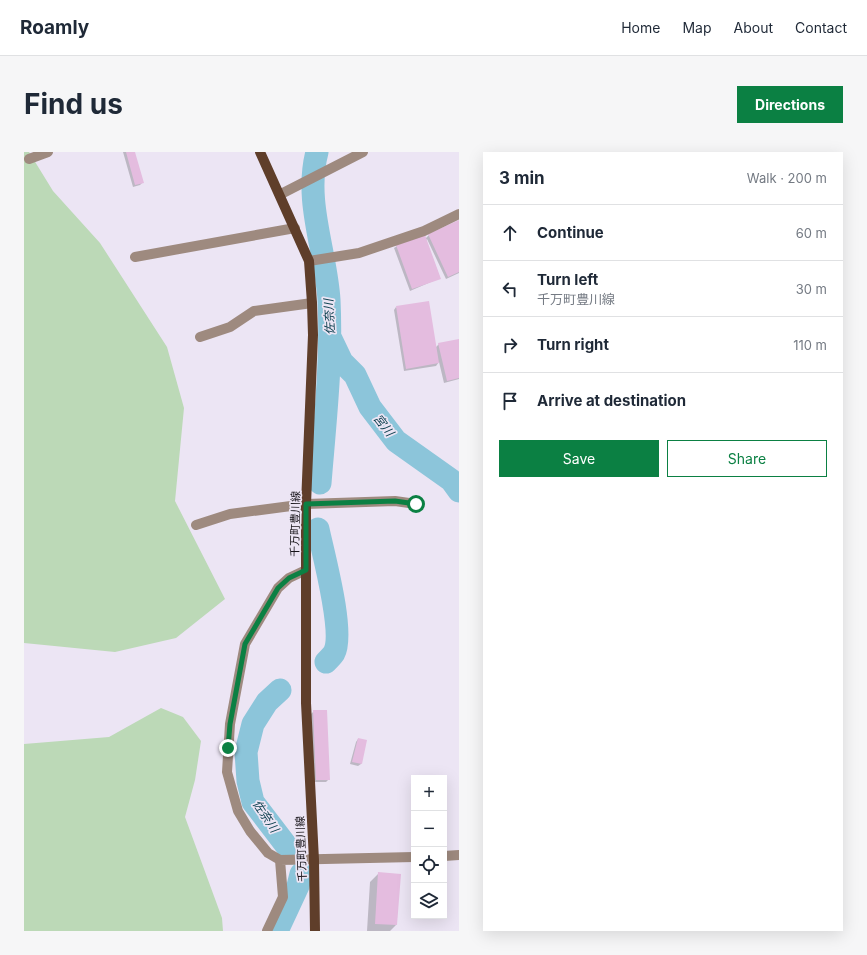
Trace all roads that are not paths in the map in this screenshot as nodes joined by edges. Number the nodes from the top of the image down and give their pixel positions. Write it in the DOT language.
graph roads {
  1 [pos="48,152"];
  2 [pos="260,152"];
  3 [pos="362,152"];
  4 [pos="29,159"];
  5 [pos="280,194"];
  6 [pos="459,214"];
  7 [pos="295,228"];
  8 [pos="135,256"];
  9 [pos="308,261"];
  10 [pos="312,303"];
  11 [pos="200,337"];
  12 [pos="306,504"];
  13 [pos="416,504"];
  14 [pos="196,525"];
  15 [pos="306,570"];
  16 [pos="459,855"];
  17 [pos="447,856"];
  18 [pos="411,857"];
  19 [pos="280,860"];
  20 [pos="314,860"];
  21 [pos="267,931"];
  22 [pos="315,931"];
  1 -- 4 [label="street"];
  2 -- 5 [label="main road, 千万町豊川線"];
  3 -- 5 [label="street"];
  5 -- 7 [label="main road, 千万町豊川線"];
  6 -- 9 [label="street"];
  7 -- 8 [label="street"];
  7 -- 9 [label="main road, 千万町豊川線"];
  9 -- 10 [label="main road, 千万町豊川線"];
  10 -- 11 [label="street"];
  10 -- 12 [label="main road, 千万町豊川線"];
  12 -- 13 [label="street"];
  12 -- 14 [label="street"];
  12 -- 15 [label="main road, 千万町豊川線"];
  15 -- 19 [label="street"];
  15 -- 20 [label="main road, 千万町豊川線"];
  16 -- 17 [label="street"];
  18 -- 20 [label="street"];
  19 -- 20 [label="street"];
  19 -- 21 [label="street"];
  20 -- 22 [label="main road, 千万町豊川線"];
}
